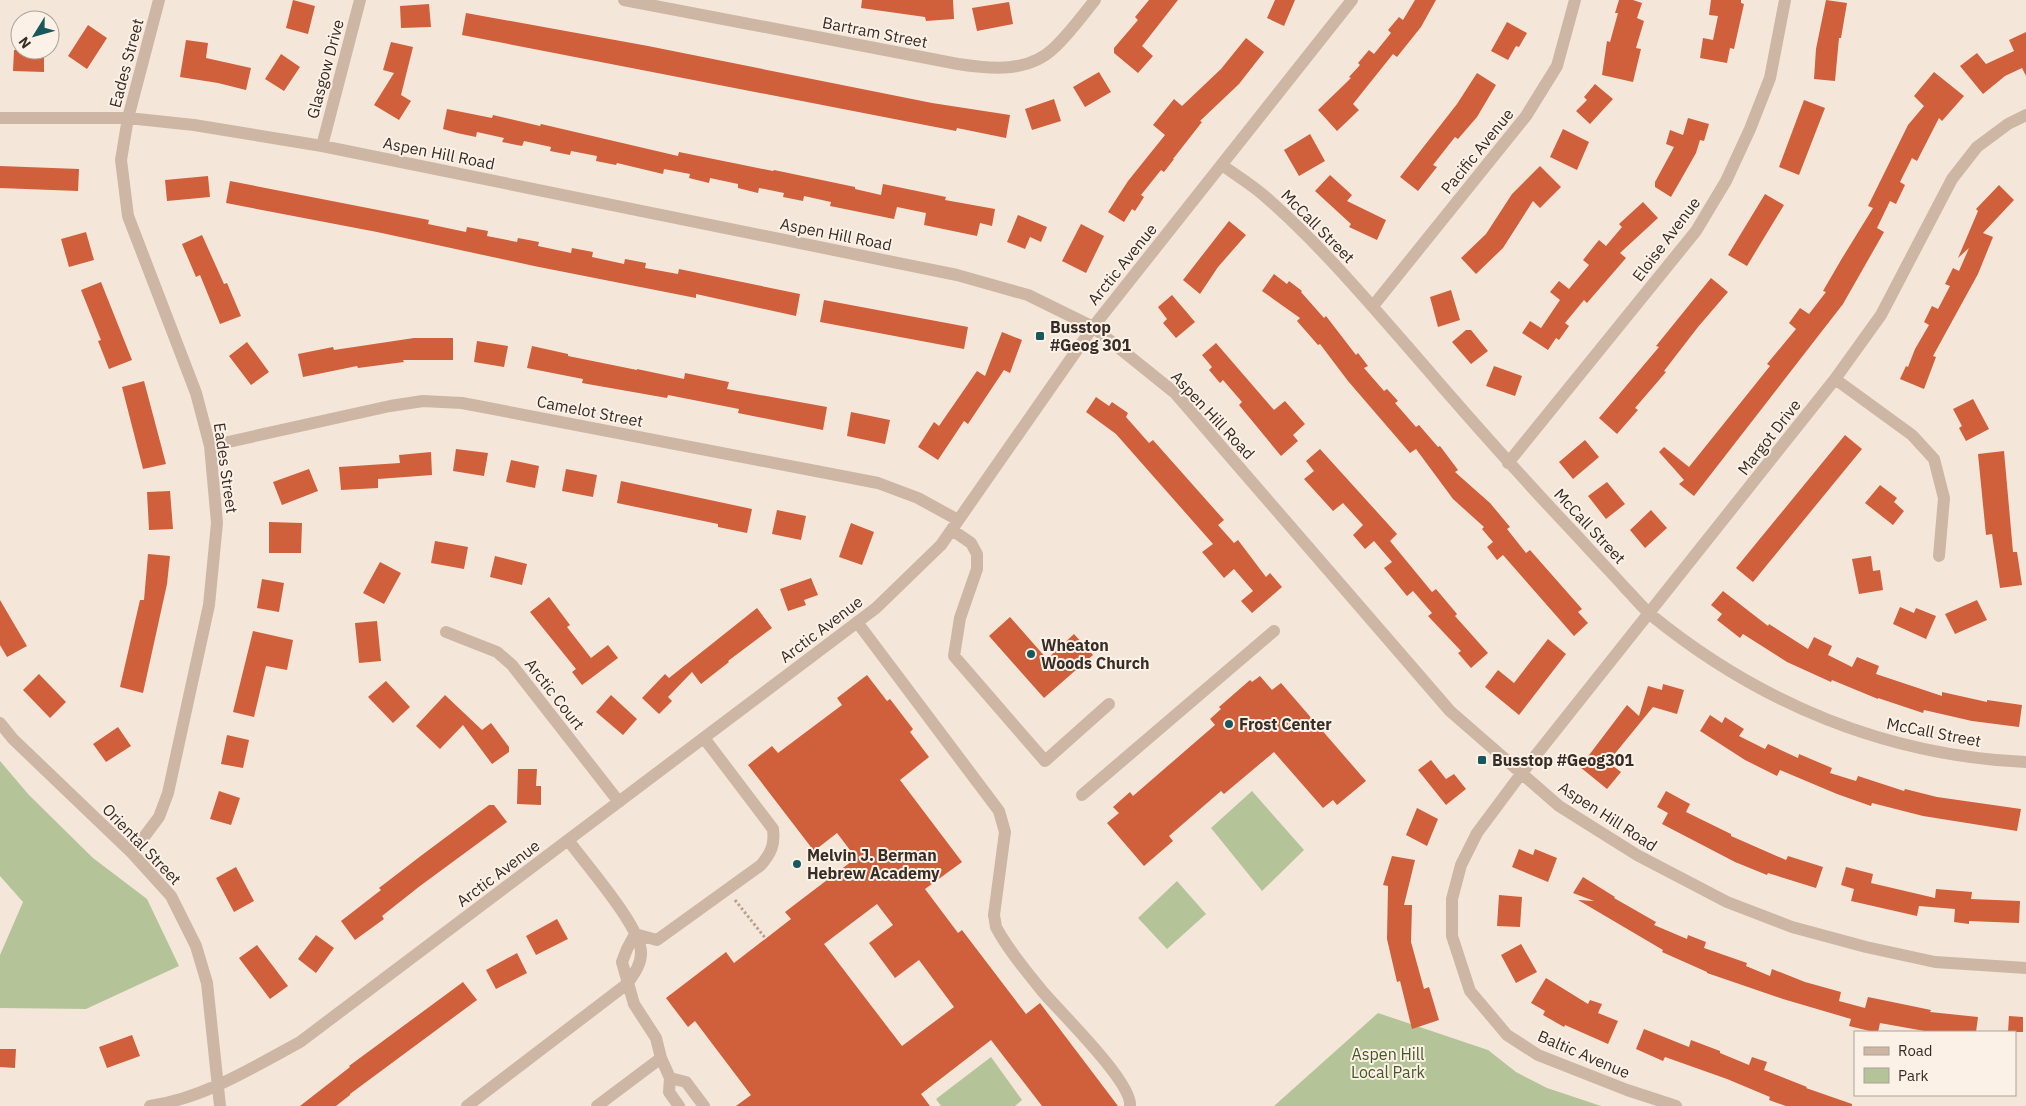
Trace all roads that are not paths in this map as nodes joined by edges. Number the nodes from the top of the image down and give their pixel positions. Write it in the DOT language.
graph roads {
  1 [pos="159,0"];
  2 [pos="360,0"];
  3 [pos="624,0"];
  4 [pos="1094,0"];
  5 [pos="1352,0"];
  6 [pos="1576,0"];
  7 [pos="1784,0"];
  8 [pos="2026,115"];
  9 [pos="0,118"];
  10 [pos="128,118"];
  11 [pos="322,146"];
  12 [pos="1222,165"];
  13 [pos="1373,306"];
  14 [pos="1093,327"];
  15 [pos="1835,379"];
  16 [pos="210,446"];
  17 [pos="1508,463"];
  18 [pos="955,525"];
  19 [pos="1939,556"];
  20 [pos="1649,613"];
  21 [pos="857,622"];
  22 [pos="446,632"];
  23 [pos="1274,632"];
  24 [pos="1109,704"];
  25 [pos="0,723"];
  26 [pos="704,738"];
  27 [pos="2026,762"];
  28 [pos="1521,774"];
  29 [pos="1082,795"];
  30 [pos="619,802"];
  31 [pos="568,840"];
  32 [pos="132,853"];
  33 [pos="635,934"];
  34 [pos="2026,968"];
  35 [pos="627,984"];
  36 [pos="661,1058"];
  37 [pos="670,1078"];
  38 [pos="218,1086"];
  39 [pos="150,1106"];
  40 [pos="220,1106"];
  41 [pos="467,1106"];
  42 [pos="597,1106"];
  43 [pos="680,1106"];
  44 [pos="704,1106"];
  45 [pos="1130,1106"];
  46 [pos="1676,1106"];
  1 -- 10 [label="street, Eades Street"];
  2 -- 11 [label="street, Glasgow Drive"];
  3 -- 4 [label="street, Bartram Street"];
  5 -- 12 [label="street, Arctic Avenue"];
  6 -- 13 [label="street, Pacific Avenue"];
  7 -- 17 [label="street, Eloise Avenue"];
  8 -- 15 [label="street, Margot Drive"];
  9 -- 10 [label="street, Aspen Hill Road"];
  10 -- 11 [label="street, Aspen Hill Road"];
  10 -- 16 [label="street, Eades Street"];
  11 -- 14 [label="street, Aspen Hill Road"];
  12 -- 13 [label="street, McCall Street"];
  12 -- 14 [label="street, Arctic Avenue"];
  13 -- 17 [label="street, McCall Street"];
  14 -- 18 [label="street, Arctic Avenue"];
  14 -- 28 [label="street, Aspen Hill Road"];
  15 -- 19 [label="street"];
  15 -- 20 [label="street, Margot Drive"];
  16 -- 18 [label="street, Camelot Street"];
  16 -- 32 [label="street, Eades Street"];
  17 -- 20 [label="street, McCall Street"];
  18 -- 21 [label="street, Arctic Avenue"];
  18 -- 24 [label="street, Camelot Street"];
  20 -- 27 [label="street, McCall Street"];
  20 -- 28 [label="street, Margot Drive"];
  21 -- 26 [label="street, Arctic Avenue"];
  21 -- 45 [label="street"];
  22 -- 30 [label="street, Arctic Court"];
  23 -- 29 [label="street"];
  25 -- 32 [label="street, Oriental Street"];
  26 -- 30 [label="street, Arctic Avenue"];
  26 -- 33 [label="street"];
  28 -- 34 [label="street, Aspen Hill Road"];
  28 -- 46 [label="street, Baltic Avenue"];
  30 -- 31 [label="street, Arctic Avenue"];
  31 -- 33 [label="street"];
  31 -- 38 [label="street, Arctic Avenue"];
  32 -- 38 [label="street, Oriental Street"];
  33 -- 35 [label="street"];
  35 -- 36 [label="street"];
  35 -- 41 [label="street"];
  36 -- 37 [label="street"];
  36 -- 42 [label="street"];
  37 -- 43 [label="street"];
  37 -- 44 [label="street"];
  38 -- 39 [label="street, Arctic Avenue"];
  38 -- 40 [label="street, Oriental Street"];
}
